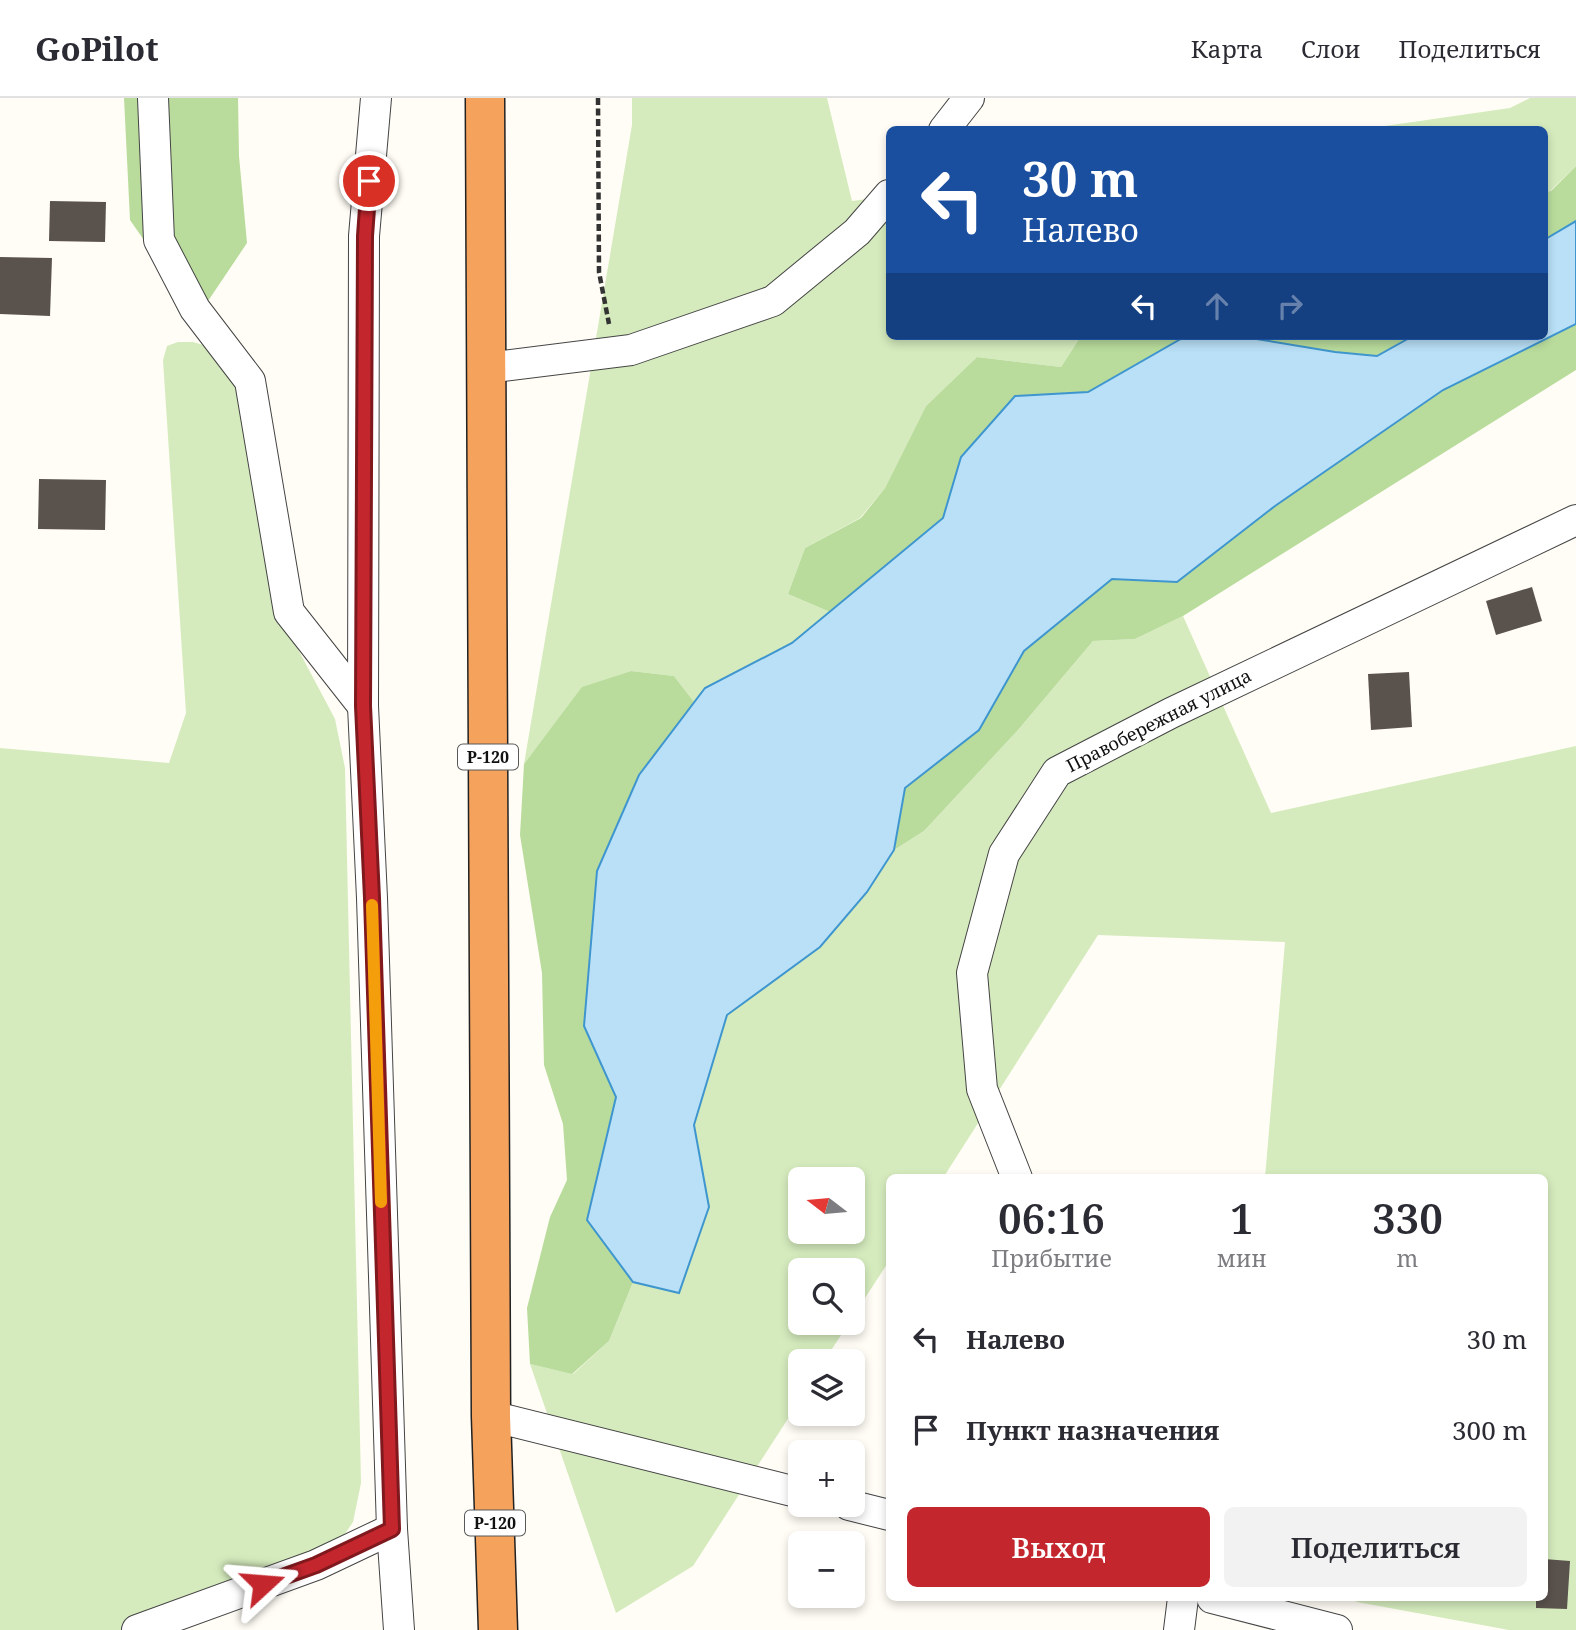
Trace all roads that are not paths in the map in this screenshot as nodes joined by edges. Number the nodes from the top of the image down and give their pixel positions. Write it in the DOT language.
graph roads {
  1 [pos="153,98"];
  2 [pos="376,98"];
  3 [pos="485,98"];
  4 [pos="969,98"];
  5 [pos="947,126"];
  6 [pos="886,198"];
  7 [pos="486,368"];
  8 [pos="1576,520"];
  9 [pos="363,706"];
  10 [pos="1015,1174"];
  11 [pos="491,1416"];
  12 [pos="788,1490"];
  13 [pos="865,1509"];
  14 [pos="886,1514"];
  15 [pos="392,1529"];
  16 [pos="1183,1601"];
  17 [pos="1224,1601"];
  18 [pos="136,1630"];
  19 [pos="399,1630"];
  20 [pos="498,1630"];
  21 [pos="1179,1630"];
  22 [pos="1337,1630"];
  1 -- 9 [label="street"];
  2 -- 9 [label="street"];
  3 -- 7 [label="highway, Р-120"];
  4 -- 5 [label="street"];
  6 -- 7 [label="street"];
  7 -- 11 [label="highway, Р-120"];
  8 -- 10 [label="street, Правобережная улица"];
  9 -- 15 [label="street"];
  11 -- 12 [label="street"];
  11 -- 20 [label="highway, Р-120"];
  13 -- 14 [label="street"];
  15 -- 18 [label="street"];
  15 -- 19 [label="street"];
  16 -- 21 [label="street"];
  17 -- 22 [label="street"];
}
